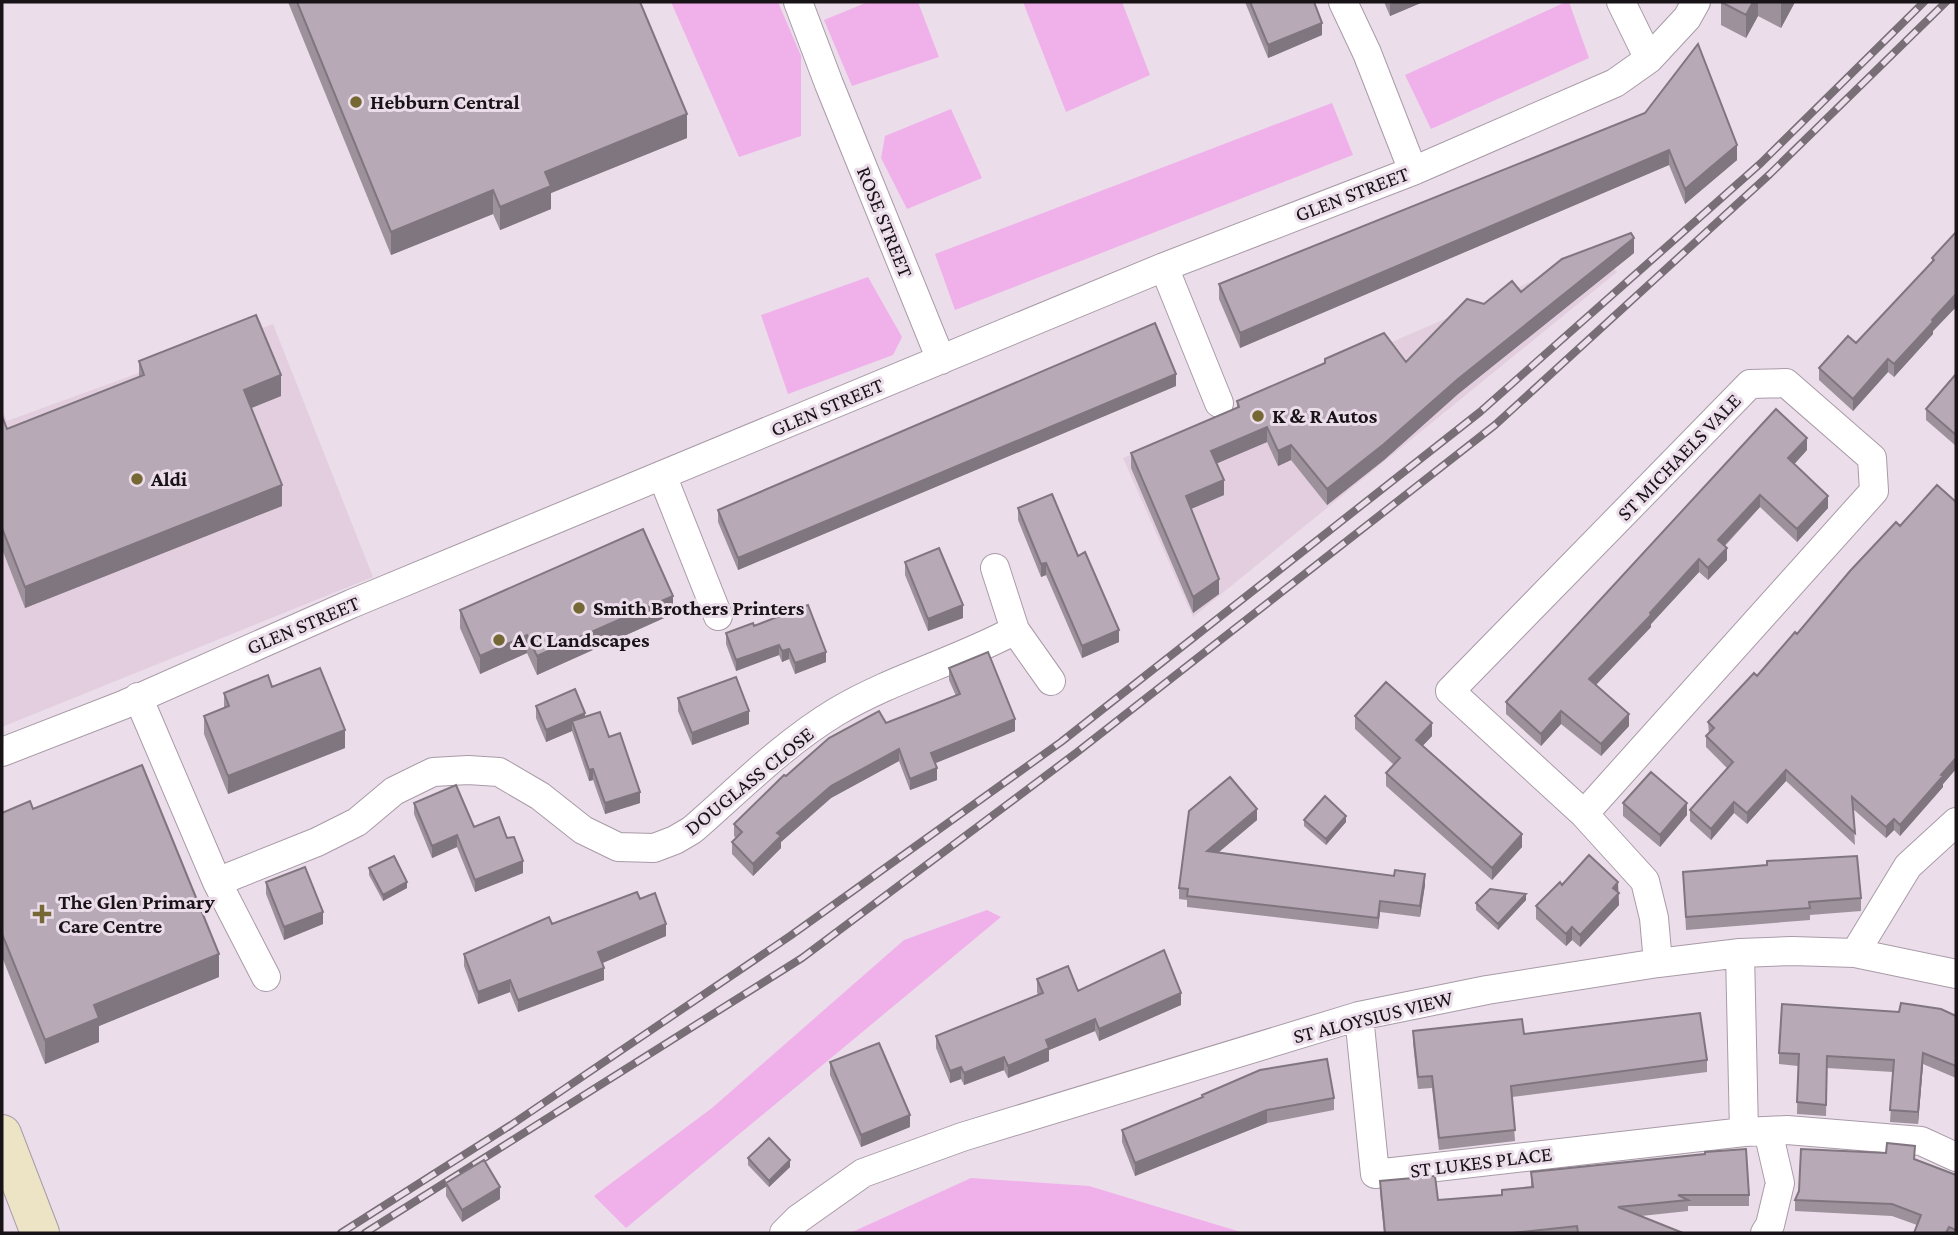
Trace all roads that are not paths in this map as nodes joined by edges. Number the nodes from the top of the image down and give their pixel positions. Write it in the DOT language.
graph roads {
  1 [pos="798,2"];
  2 [pos="1343,2"];
  3 [pos="1621,2"];
  4 [pos="1696,2"];
  5 [pos="1649,59"];
  6 [pos="1413,171"];
  7 [pos="1164,267"];
  8 [pos="941,360"];
  9 [pos="1219,403"];
  10 [pos="662,475"];
  11 [pos="995,568"];
  12 [pos="718,616"];
  13 [pos="1015,630"];
  14 [pos="1051,681"];
  15 [pos="138,697"];
  16 [pos="2,752"];
  17 [pos="1584,814"];
  18 [pos="1956,822"];
  19 [pos="217,882"];
  20 [pos="1740,953"];
  21 [pos="1855,953"];
  22 [pos="1658,963"];
  23 [pos="1956,974"];
  24 [pos="266,978"];
  25 [pos="1359,1016"];
  26 [pos="1756,1131"];
  27 [pos="2,1134"];
  28 [pos="1956,1157"];
  29 [pos="40,1233"];
  30 [pos="784,1233"];
  31 [pos="1765,1233"];
  1 -- 8 [label="street, ROSE STREET"];
  2 -- 6 [label="street"];
  3 -- 5 [label="street"];
  4 -- 5 [label="street, GLEN STREET"];
  5 -- 6 [label="street, GLEN STREET"];
  6 -- 7 [label="street, GLEN STREET"];
  7 -- 8 [label="street, GLEN STREET"];
  7 -- 9 [label="street"];
  8 -- 10 [label="street, GLEN STREET"];
  10 -- 12 [label="street"];
  10 -- 15 [label="street, GLEN STREET"];
  11 -- 13 [label="street"];
  13 -- 14 [label="street"];
  13 -- 19 [label="street, DOUGLASS CLOSE"];
  15 -- 16 [label="street, GLEN STREET"];
  15 -- 19 [label="street"];
  17 -- 17 [label="street, ST MICHAELS VALE"];
  17 -- 22 [label="street, ST MICHAELS VALE"];
  18 -- 21 [label="street"];
  19 -- 24 [label="street"];
  20 -- 21 [label="street, ST ALOYSIUS VIEW"];
  20 -- 22 [label="street, ST ALOYSIUS VIEW"];
  20 -- 26 [label="street"];
  21 -- 23 [label="street, ST ALOYSIUS VIEW"];
  22 -- 25 [label="street, ST ALOYSIUS VIEW"];
  25 -- 26 [label="street, ST LUKES PLACE"];
  25 -- 30 [label="street, ST ALOYSIUS VIEW"];
  26 -- 28 [label="street, ST LUKES PLACE"];
  26 -- 31 [label="street"];
  27 -- 29 [label="main road"];
}
